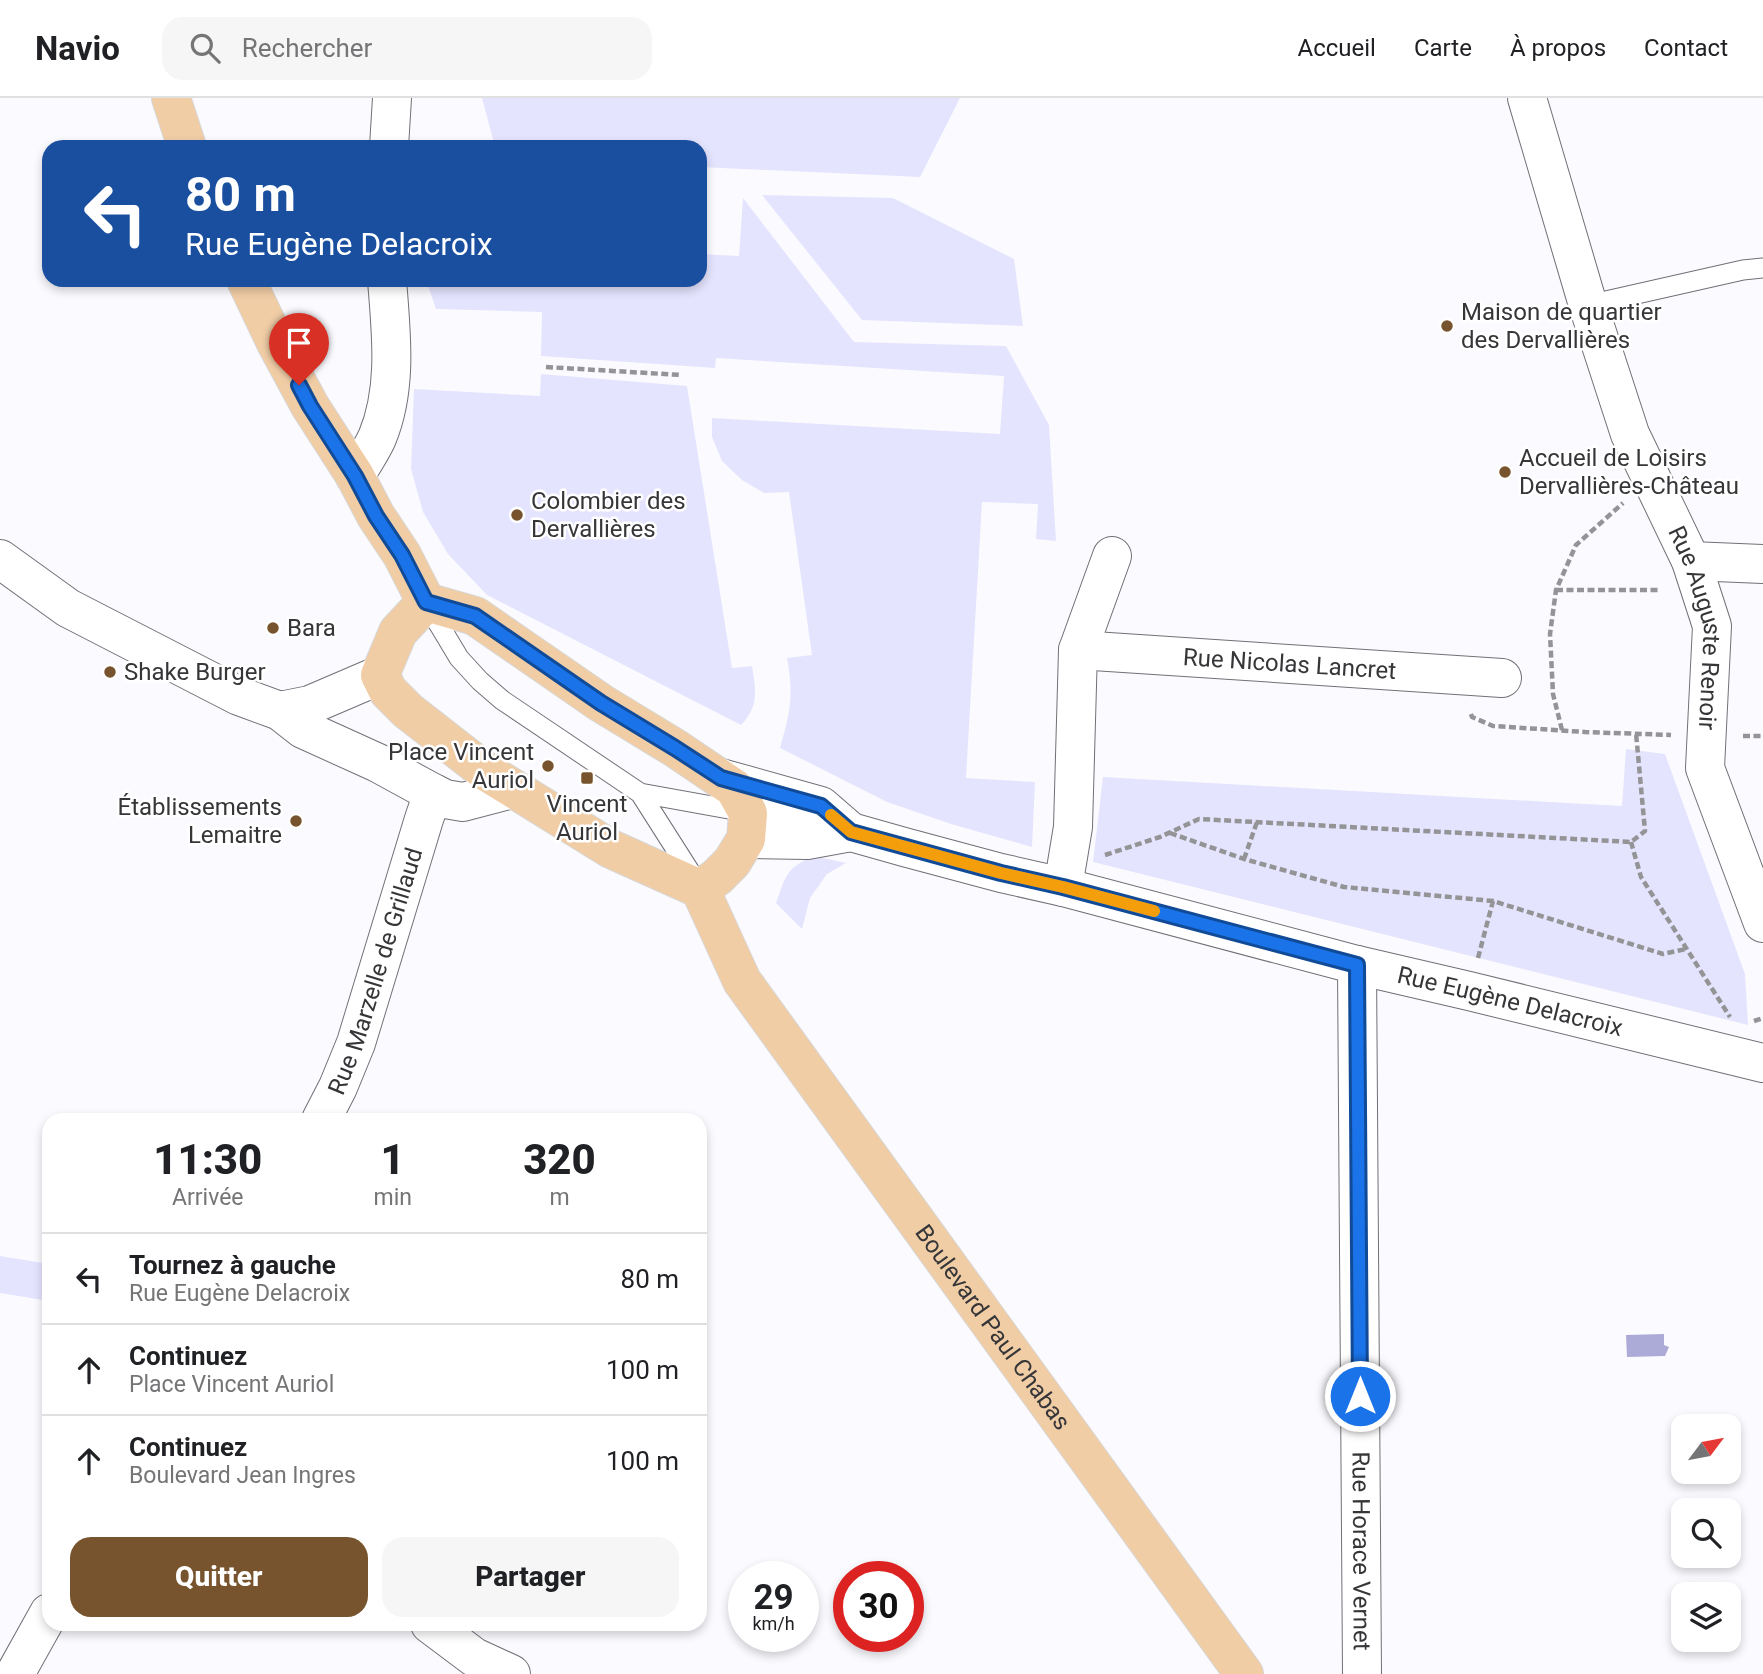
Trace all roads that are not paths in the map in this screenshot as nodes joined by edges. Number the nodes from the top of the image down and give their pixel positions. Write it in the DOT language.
graph roads {
  1 [pos="171,98"];
  2 [pos="392,98"];
  3 [pos="1527,98"];
  4 [pos="185,140"];
  5 [pos="389,140"];
  6 [pos="1763,268"];
  7 [pos="249,287"];
  8 [pos="387,287"];
  9 [pos="1588,305"];
  10 [pos="355,476"];
  11 [pos="1112,556"];
  12 [pos="0,559"];
  13 [pos="1763,564"];
  14 [pos="1696,576"];
  15 [pos="426,602"];
  16 [pos="1078,650"];
  17 [pos="380,675"];
  18 [pos="1484,677"];
  19 [pos="280,711"];
  20 [pos="721,778"];
  21 [pos="512,789"];
  22 [pos="640,793"];
  23 [pos="429,806"];
  24 [pos="747,826"];
  25 [pos="851,832"];
  26 [pos="1063,887"];
  27 [pos="700,889"];
  28 [pos="1763,923"];
  29 [pos="1357,965"];
  30 [pos="1763,1063"];
  31 [pos="325,1113"];
  32 [pos="42,1626"];
  33 [pos="439,1631"];
  34 [pos="15,1674"];
  35 [pos="511,1674"];
  36 [pos="1244,1674"];
  37 [pos="1362,1674"];
  1 -- 4 [label="main road"];
  2 -- 5 [label="street"];
  3 -- 9 [label="street, Rue Auguste Renoir"];
  6 -- 9 [label="lane"];
  7 -- 10 [label="main road"];
  8 -- 10 [label="street"];
  9 -- 14 [label="street, Rue Auguste Renoir"];
  10 -- 15 [label="main road"];
  11 -- 16 [label="street"];
  12 -- 19 [label="street"];
  13 -- 14 [label="street"];
  14 -- 28 [label="street, Rue Auguste Renoir"];
  15 -- 17 [label="main road"];
  15 -- 20 [label="main road"];
  15 -- 22 [label="lane"];
  16 -- 18 [label="street, Rue Nicolas Lancret"];
  16 -- 26 [label="street"];
  17 -- 19 [label="street"];
  17 -- 21 [label="main road"];
  19 -- 23 [label="street"];
  20 -- 24 [label="main road"];
  20 -- 25 [label="street"];
  21 -- 23 [label="street"];
  21 -- 27 [label="main road"];
  22 -- 24 [label="lane"];
  22 -- 27 [label="lane"];
  23 -- 31 [label="street, Rue Marzelle de Grillaud"];
  24 -- 25 [label="street"];
  24 -- 27 [label="main road"];
  25 -- 26 [label="street, Rue Eugène Delacroix"];
  26 -- 29 [label="street, Rue Eugène Delacroix"];
  27 -- 36 [label="main road, Boulevard Paul Chabas"];
  29 -- 30 [label="street, Rue Eugène Delacroix"];
  29 -- 37 [label="street, Rue Horace Vernet"];
  32 -- 34 [label="street"];
  33 -- 35 [label="street"];
}
